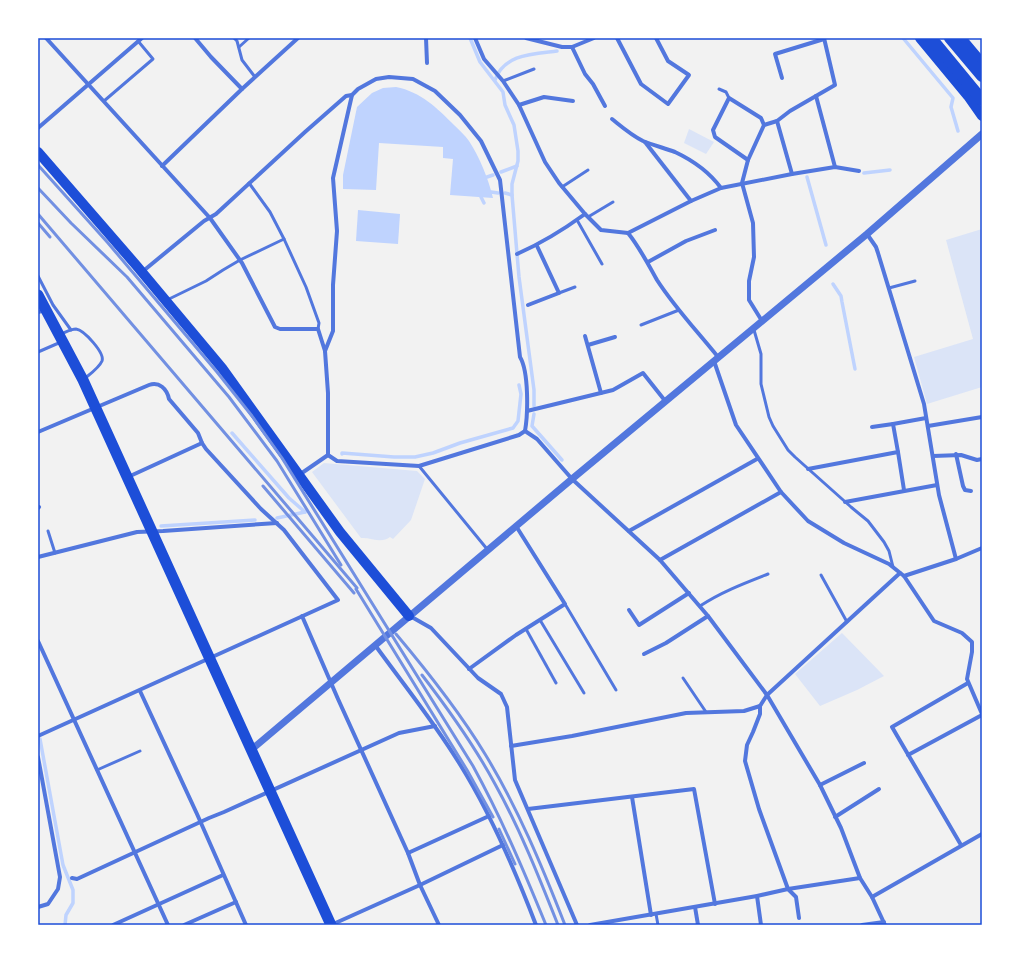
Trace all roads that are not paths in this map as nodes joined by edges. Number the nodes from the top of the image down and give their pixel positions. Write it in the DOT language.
graph roads {
  1 [pos="46,38"];
  2 [pos="195,38"];
  3 [pos="234,38"];
  4 [pos="249,38"];
  5 [pos="298,38"];
  6 [pos="426,38"];
  7 [pos="475,38"];
  8 [pos="526,38"];
  9 [pos="594,38"];
  10 [pos="617,38"];
  11 [pos="656,38"];
  12 [pos="824,38"];
  13 [pos="920,38"];
  14 [pos="931,38"];
  15 [pos="950,38"];
  16 [pos="961,38"];
  17 [pos="140,39"];
  18 [pos="238,47"];
  19 [pos="572,47"];
  20 [pos="427,63"];
  21 [pos="982,63"];
  22 [pos="534,69"];
  23 [pos="982,76"];
  24 [pos="255,77"];
  25 [pos="782,78"];
  26 [pos="503,81"];
  27 [pos="88,84"];
  28 [pos="242,89"];
  29 [pos="719,89"];
  30 [pos="352,95"];
  31 [pos="816,96"];
  32 [pos="729,98"];
  33 [pos="982,100"];
  34 [pos="104,101"];
  35 [pos="573,101"];
  36 [pos="520,105"];
  37 [pos="605,106"];
  38 [pos="982,116"];
  39 [pos="612,119"];
  40 [pos="777,121"];
  41 [pos="764,125"];
  42 [pos="38,128"];
  43 [pos="982,134"];
  44 [pos="645,142"];
  45 [pos="38,152"];
  46 [pos="748,160"];
  47 [pos="162,166"];
  48 [pos="835,167"];
  49 [pos="588,170"];
  50 [pos="859,171"];
  51 [pos="792,174"];
  52 [pos="249,183"];
  53 [pos="742,183"];
  54 [pos="562,187"];
  55 [pos="721,188"];
  56 [pos="691,201"];
  57 [pos="613,202"];
  58 [pos="587,216"];
  59 [pos="210,218"];
  60 [pos="577,220"];
  61 [pos="715,230"];
  62 [pos="628,233"];
  63 [pos="867,234"];
  64 [pos="284,238"];
  65 [pos="537,246"];
  66 [pos="517,254"];
  67 [pos="240,260"];
  68 [pos="648,262"];
  69 [pos="602,264"];
  70 [pos="142,272"];
  71 [pos="38,276"];
  72 [pos="915,281"];
  73 [pos="575,287"];
  74 [pos="889,288"];
  75 [pos="559,294"];
  76 [pos="38,295"];
  77 [pos="166,300"];
  78 [pos="528,305"];
  79 [pos="679,310"];
  80 [pos="42,311"];
  81 [pos="762,321"];
  82 [pos="641,324"];
  83 [pos="753,328"];
  84 [pos="318,329"];
  85 [pos="71,330"];
  86 [pos="585,336"];
  87 [pos="61,338"];
  88 [pos="615,338"];
  89 [pos="588,345"];
  90 [pos="325,351"];
  91 [pos="38,352"];
  92 [pos="716,359"];
  93 [pos="83,380"];
  94 [pos="601,393"];
  95 [pos="666,402"];
  96 [pos="94,407"];
  97 [pos="527,411"];
  98 [pos="982,417"];
  99 [pos="926,418"];
  100 [pos="894,424"];
  101 [pos="928,426"];
  102 [pos="872,427"];
  103 [pos="525,431"];
  104 [pos="38,432"];
  105 [pos="202,443"];
  106 [pos="898,452"];
  107 [pos="956,454"];
  108 [pos="328,455"];
  109 [pos="933,456"];
  110 [pos="757,459"];
  111 [pos="982,459"];
  112 [pos="419,466"];
  113 [pos="808,469"];
  114 [pos="298,475"];
  115 [pos="127,477"];
  116 [pos="572,479"];
  117 [pos="937,485"];
  118 [pos="904,490"];
  119 [pos="971,491"];
  120 [pos="781,492"];
  121 [pos="845,502"];
  122 [pos="277,523"];
  123 [pos="516,526"];
  124 [pos="48,531"];
  125 [pos="629,531"];
  126 [pos="151,532"];
  127 [pos="982,548"];
  128 [pos="488,550"];
  129 [pos="55,553"];
  130 [pos="38,557"];
  131 [pos="956,559"];
  132 [pos="660,560"];
  133 [pos="893,567"];
  134 [pos="900,573"];
  135 [pos="768,574"];
  136 [pos="821,575"];
  137 [pos="904,576"];
  138 [pos="689,593"];
  139 [pos="565,604"];
  140 [pos="700,606"];
  141 [pos="629,610"];
  142 [pos="302,616"];
  143 [pos="409,616"];
  144 [pos="708,616"];
  145 [pos="540,620"];
  146 [pos="846,622"];
  147 [pos="526,630"];
  148 [pos="38,641"];
  149 [pos="375,645"];
  150 [pos="644,654"];
  151 [pos="209,659"];
  152 [pos="469,669"];
  153 [pos="683,678"];
  154 [pos="968,682"];
  155 [pos="331,683"];
  156 [pos="556,683"];
  157 [pos="616,690"];
  158 [pos="140,691"];
  159 [pos="584,693"];
  160 [pos="767,695"];
  161 [pos="760,706"];
  162 [pos="706,712"];
  163 [pos="982,715"];
  164 [pos="74,719"];
  165 [pos="435,726"];
  166 [pos="38,736"];
  167 [pos="512,746"];
  168 [pos="251,750"];
  169 [pos="140,751"];
  170 [pos="362,751"];
  171 [pos="908,755"];
  172 [pos="38,757"];
  173 [pos="864,763"];
  174 [pos="97,770"];
  175 [pos="820,785"];
  176 [pos="879,789"];
  177 [pos="270,792"];
  178 [pos="632,797"];
  179 [pos="528,809"];
  180 [pos="489,816"];
  181 [pos="835,817"];
  182 [pos="200,822"];
  183 [pos="982,834"];
  184 [pos="503,845"];
  185 [pos="961,845"];
  186 [pos="135,852"];
  187 [pos="408,854"];
  188 [pos="223,875"];
  189 [pos="72,878"];
  190 [pos="860,878"];
  191 [pos="420,885"];
  192 [pos="788,889"];
  193 [pos="757,896"];
  194 [pos="872,897"];
  195 [pos="236,902"];
  196 [pos="159,904"];
  197 [pos="715,904"];
  198 [pos="38,907"];
  199 [pos="695,907"];
  200 [pos="651,914"];
  201 [pos="656,914"];
  202 [pos="799,918"];
  203 [pos="885,923"];
  204 [pos="113,925"];
  205 [pos="168,925"];
  206 [pos="184,925"];
  207 [pos="246,925"];
  208 [pos="331,925"];
  209 [pos="439,925"];
  210 [pos="536,925"];
  211 [pos="577,925"];
  212 [pos="590,925"];
  213 [pos="658,925"];
  214 [pos="698,925"];
  215 [pos="761,925"];
  216 [pos="862,925"];
  1 -- 27 [label="street"];
  2 -- 28 [label="street"];
  3 -- 18 [label="lane"];
  4 -- 18 [label="lane"];
  5 -- 24 [label="street"];
  6 -- 20 [label="street"];
  7 -- 26 [label="street"];
  8 -- 19 [label="street"];
  9 -- 19 [label="street"];
  10 -- 11 [label="street"];
  12 -- 25 [label="street"];
  12 -- 31 [label="street"];
  13 -- 38 [label="main road"];
  14 -- 33 [label="highway"];
  15 -- 23 [label="highway"];
  16 -- 21 [label="main road"];
  17 -- 27 [label="street"];
  17 -- 34 [label="lane"];
  18 -- 24 [label="lane"];
  19 -- 37 [label="street"];
  22 -- 26 [label="lane"];
  24 -- 28 [label="street"];
  26 -- 36 [label="street"];
  27 -- 34 [label="street"];
  27 -- 42 [label="street"];
  28 -- 47 [label="street"];
  29 -- 32 [label="lane"];
  30 -- 52 [label="street"];
  30 -- 90 [label="street"];
  30 -- 97 [label="street"];
  31 -- 40 [label="street"];
  31 -- 48 [label="street"];
  32 -- 41 [label="street"];
  32 -- 46 [label="street"];
  34 -- 47 [label="street"];
  35 -- 36 [label="street"];
  36 -- 54 [label="street"];
  39 -- 44 [label="street"];
  40 -- 41 [label="street"];
  40 -- 51 [label="street"];
  41 -- 46 [label="street"];
  43 -- 63 [label="street"];
  44 -- 55 [label="street"];
  44 -- 56 [label="street"];
  45 -- 70 [label="main road"];
  46 -- 53 [label="street"];
  47 -- 59 [label="street"];
  48 -- 50 [label="street"];
  48 -- 51 [label="street"];
  49 -- 54 [label="lane"];
  51 -- 53 [label="street"];
  52 -- 59 [label="street"];
  52 -- 64 [label="lane"];
  53 -- 55 [label="street"];
  53 -- 81 [label="street"];
  54 -- 58 [label="street"];
  55 -- 56 [label="street"];
  56 -- 62 [label="street"];
  57 -- 58 [label="lane"];
  58 -- 60 [label="street"];
  58 -- 62 [label="street"];
  59 -- 67 [label="street"];
  59 -- 70 [label="street"];
  60 -- 65 [label="street"];
  60 -- 69 [label="lane"];
  61 -- 68 [label="street"];
  62 -- 68 [label="street"];
  63 -- 74 [label="street"];
  63 -- 81 [label="street"];
  64 -- 67 [label="lane"];
  64 -- 84 [label="lane"];
  65 -- 66 [label="street"];
  65 -- 75 [label="street"];
  67 -- 77 [label="lane"];
  67 -- 84 [label="street"];
  68 -- 79 [label="street"];
  70 -- 77 [label="main road"];
  71 -- 85 [label="lane"];
  72 -- 74 [label="lane"];
  73 -- 75 [label="lane"];
  74 -- 99 [label="street"];
  75 -- 78 [label="street"];
  76 -- 80 [label="highway"];
  77 -- 114 [label="main road"];
  79 -- 82 [label="lane"];
  79 -- 92 [label="street"];
  80 -- 87 [label="highway"];
  81 -- 83 [label="street"];
  83 -- 92 [label="street"];
  83 -- 113 [label="lane"];
  84 -- 90 [label="street"];
  85 -- 87 [label="lane"];
  85 -- 93 [label="lane"];
  86 -- 89 [label="street"];
  87 -- 91 [label="lane"];
  87 -- 93 [label="highway"];
  88 -- 89 [label="street"];
  89 -- 94 [label="street"];
  90 -- 108 [label="street"];
  92 -- 95 [label="street"];
  92 -- 110 [label="street"];
  93 -- 96 [label="highway"];
  94 -- 95 [label="street"];
  94 -- 97 [label="street"];
  95 -- 116 [label="street"];
  96 -- 104 [label="street"];
  96 -- 105 [label="street"];
  96 -- 115 [label="highway"];
  97 -- 103 [label="street"];
  98 -- 101 [label="street"];
  99 -- 100 [label="street"];
  99 -- 101 [label="street"];
  100 -- 102 [label="street"];
  100 -- 106 [label="street"];
  101 -- 109 [label="street"];
  103 -- 112 [label="street"];
  103 -- 116 [label="street"];
  105 -- 115 [label="street"];
  105 -- 122 [label="street"];
  106 -- 113 [label="street"];
  106 -- 118 [label="street"];
  107 -- 109 [label="street"];
  107 -- 111 [label="street"];
  107 -- 119 [label="street"];
  108 -- 112 [label="street"];
  108 -- 114 [label="street"];
  109 -- 117 [label="street"];
  110 -- 120 [label="street"];
  110 -- 125 [label="street"];
  112 -- 128 [label="lane"];
  113 -- 121 [label="lane"];
  114 -- 143 [label="main road"];
  115 -- 126 [label="highway"];
  116 -- 123 [label="street"];
  116 -- 125 [label="street"];
  117 -- 118 [label="street"];
  117 -- 131 [label="street"];
  118 -- 121 [label="street"];
  120 -- 132 [label="street"];
  120 -- 133 [label="street"];
  121 -- 133 [label="lane"];
  122 -- 126 [label="street"];
  122 -- 142 [label="street"];
  123 -- 128 [label="street"];
  123 -- 139 [label="street"];
  124 -- 129 [label="lane"];
  125 -- 132 [label="street"];
  126 -- 129 [label="street"];
  126 -- 151 [label="highway"];
  127 -- 131 [label="street"];
  128 -- 143 [label="street"];
  129 -- 130 [label="street"];
  131 -- 137 [label="street"];
  132 -- 138 [label="street"];
  133 -- 134 [label="street"];
  134 -- 137 [label="street"];
  134 -- 146 [label="street"];
  135 -- 140 [label="lane"];
  136 -- 146 [label="lane"];
  137 -- 154 [label="street"];
  138 -- 140 [label="street"];
  138 -- 141 [label="street"];
  139 -- 145 [label="street"];
  139 -- 157 [label="lane"];
  140 -- 144 [label="street"];
  142 -- 151 [label="street"];
  142 -- 155 [label="street"];
  143 -- 149 [label="street"];
  143 -- 152 [label="street"];
  144 -- 150 [label="street"];
  144 -- 160 [label="street"];
  145 -- 147 [label="street"];
  145 -- 159 [label="lane"];
  146 -- 160 [label="street"];
  147 -- 152 [label="street"];
  147 -- 156 [label="lane"];
  148 -- 164 [label="street"];
  149 -- 155 [label="street"];
  149 -- 165 [label="street"];
  151 -- 158 [label="street"];
  151 -- 168 [label="highway"];
  152 -- 167 [label="street"];
  153 -- 162 [label="lane"];
  154 -- 163 [label="street"];
  154 -- 171 [label="street"];
  155 -- 168 [label="street"];
  155 -- 170 [label="street"];
  158 -- 164 [label="street"];
  158 -- 182 [label="street"];
  160 -- 161 [label="street"];
  160 -- 175 [label="street"];
  161 -- 162 [label="street"];
  161 -- 192 [label="street"];
  162 -- 167 [label="street"];
  163 -- 171 [label="street"];
  164 -- 166 [label="street"];
  164 -- 174 [label="street"];
  165 -- 170 [label="street"];
  165 -- 180 [label="street"];
  167 -- 179 [label="street"];
  168 -- 177 [label="highway"];
  169 -- 174 [label="lane"];
  170 -- 177 [label="street"];
  170 -- 187 [label="street"];
  171 -- 185 [label="street"];
  172 -- 198 [label="street"];
  173 -- 175 [label="street"];
  174 -- 186 [label="street"];
  175 -- 181 [label="street"];
  176 -- 181 [label="street"];
  177 -- 182 [label="street"];
  177 -- 208 [label="highway"];
  178 -- 179 [label="street"];
  178 -- 197 [label="street"];
  178 -- 200 [label="street"];
  179 -- 211 [label="street"];
  180 -- 184 [label="street"];
  180 -- 187 [label="street"];
  181 -- 190 [label="street"];
  182 -- 186 [label="street"];
  182 -- 188 [label="street"];
  183 -- 185 [label="street"];
  184 -- 191 [label="street"];
  184 -- 210 [label="street"];
  185 -- 194 [label="street"];
  186 -- 189 [label="street"];
  186 -- 196 [label="street"];
  187 -- 191 [label="street"];
  188 -- 195 [label="street"];
  188 -- 196 [label="street"];
  190 -- 192 [label="street"];
  190 -- 194 [label="street"];
  191 -- 208 [label="street"];
  191 -- 209 [label="street"];
  192 -- 193 [label="street"];
  192 -- 202 [label="street"];
  193 -- 197 [label="street"];
  193 -- 215 [label="street"];
  194 -- 203 [label="street"];
  195 -- 206 [label="street"];
  195 -- 207 [label="street"];
  196 -- 204 [label="street"];
  196 -- 205 [label="street"];
  197 -- 199 [label="street"];
  199 -- 201 [label="street"];
  199 -- 214 [label="street"];
  200 -- 201 [label="street"];
  200 -- 212 [label="street"];
  201 -- 213 [label="lane"];
  203 -- 216 [label="street"];
}
